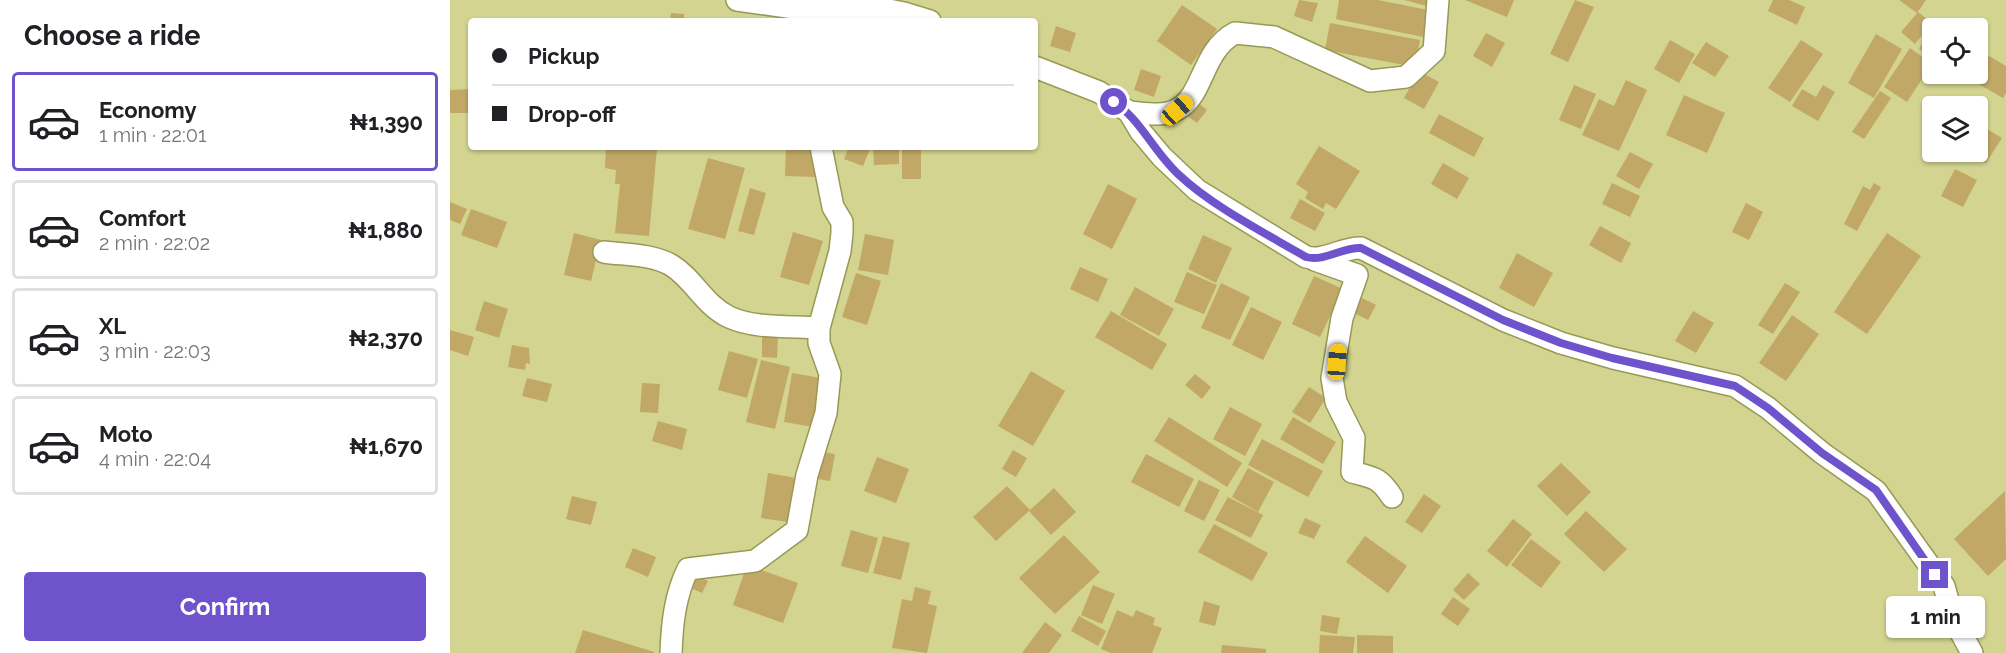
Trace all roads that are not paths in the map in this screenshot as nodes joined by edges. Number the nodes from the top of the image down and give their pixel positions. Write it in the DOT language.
graph roads {
  1 [pos="737,0"];
  2 [pos="1438,0"];
  3 [pos="809,16"];
  4 [pos="918,18"];
  5 [pos="1038,68"];
  6 [pos="1129,112"];
  7 [pos="822,150"];
  8 [pos="604,252"];
  9 [pos="1315,260"];
  10 [pos="819,328"];
  11 [pos="1392,497"];
  12 [pos="671,653"];
  13 [pos="1972,653"];
  1 -- 3 [label="street"];
  2 -- 6 [label="street"];
  3 -- 4 [label="street"];
  5 -- 6 [label="street"];
  6 -- 9 [label="street"];
  7 -- 10 [label="street"];
  8 -- 10 [label="street"];
  9 -- 11 [label="street"];
  9 -- 13 [label="street"];
  10 -- 12 [label="street"];
}
